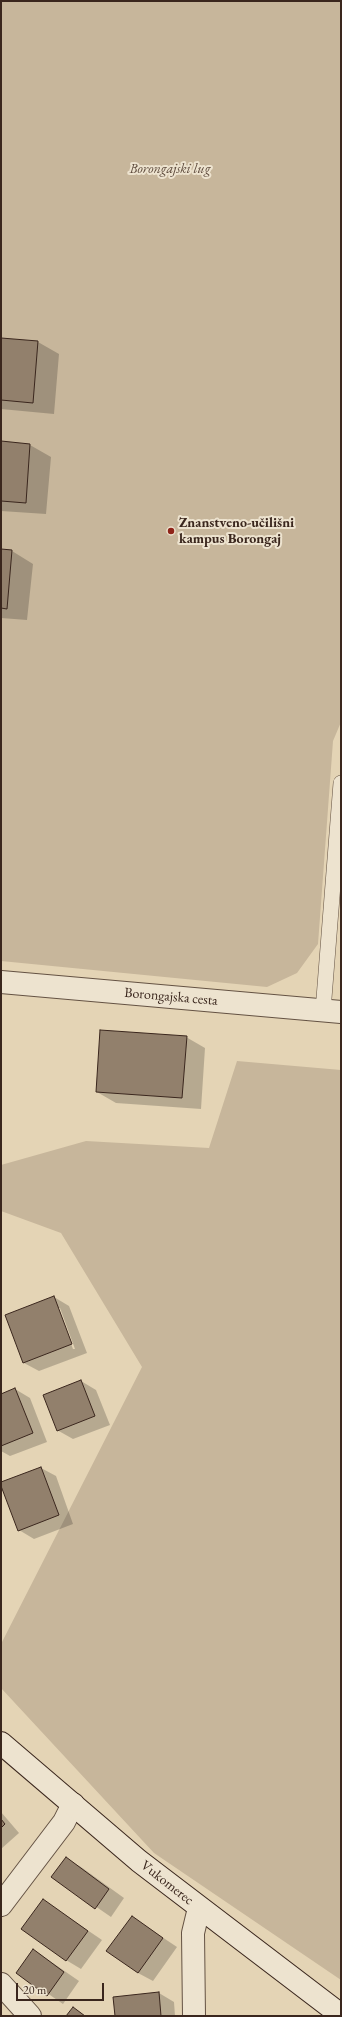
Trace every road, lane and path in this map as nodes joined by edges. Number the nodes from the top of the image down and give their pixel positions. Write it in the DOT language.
graph roads {
  1 [pos="341,783"];
  2 [pos="1,982"];
  3 [pos="332,1011"];
  4 [pos="1,1742"];
  5 [pos="73,1804"];
  6 [pos="1,1905"];
  7 [pos="199,1908"];
  8 [pos="1,1984"];
  9 [pos="341,2015"];
  10 [pos="30,2016"];
  11 [pos="194,2016"];
  1 -- 3 [label="lane"];
  2 -- 3 [label="street, Borongajska cesta"];
  4 -- 5 [label="street, Vukomerec"];
  5 -- 6 [label="street"];
  5 -- 7 [label="street, Vukomerec"];
  7 -- 9 [label="street, Vukomerec"];
  7 -- 11 [label="street"];
  8 -- 10 [label="street"];
}
